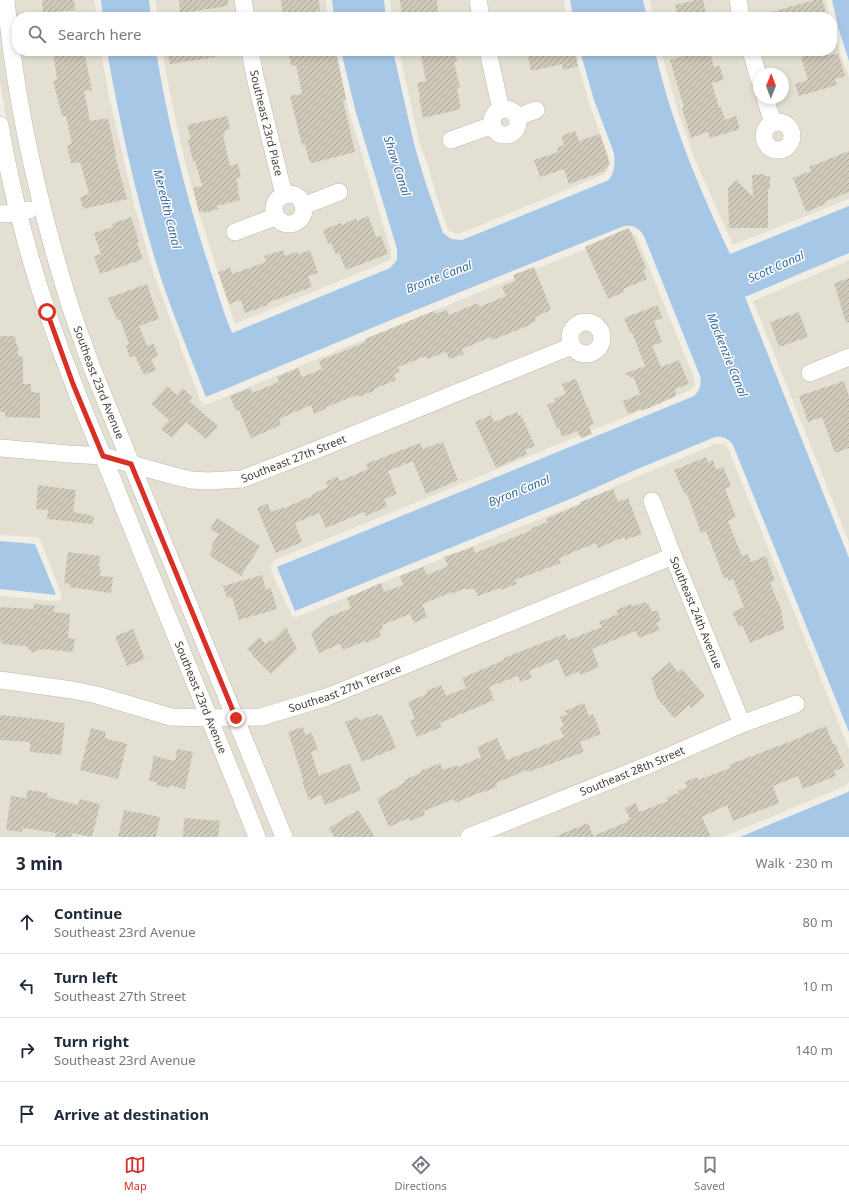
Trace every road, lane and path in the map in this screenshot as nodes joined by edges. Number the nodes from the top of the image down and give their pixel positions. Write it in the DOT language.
graph roads {
  1 [pos="6,0"];
  2 [pos="243,0"];
  3 [pos="478,0"];
  4 [pos="738,0"];
  5 [pos="245,12"];
  6 [pos="480,12"];
  7 [pos="740,12"];
  8 [pos="12,45"];
  9 [pos="13,56"];
  10 [pos="251,56"];
  11 [pos="489,56"];
  12 [pos="752,56"];
  13 [pos="755,68"];
  14 [pos="767,104"];
  15 [pos="501,110"];
  16 [pos="536,110"];
  17 [pos="518,117"];
  18 [pos="772,123"];
  19 [pos="0,125"];
  20 [pos="493,125"];
  21 [pos="451,140"];
  22 [pos="339,192"];
  23 [pos="284,195"];
  24 [pos="303,206"];
  25 [pos="43,207"];
  26 [pos="18,213"];
  27 [pos="0,214"];
  28 [pos="275,217"];
  29 [pos="235,232"];
  30 [pos="572,346"];
  31 [pos="849,357"];
  32 [pos="810,373"];
  33 [pos="0,448"];
  34 [pos="103,456"];
  35 [pos="131,464"];
  36 [pos="652,501"];
  37 [pos="673,556"];
  38 [pos="0,680"];
  39 [pos="796,704"];
  40 [pos="210,718"];
  41 [pos="236,718"];
  42 [pos="742,724"];
  43 [pos="257,837"];
  44 [pos="284,837"];
  45 [pos="469,837"];
  1 -- 8 [label="street, Southeast 23rd Avenue"];
  2 -- 5 [label="street"];
  3 -- 6 [label="street"];
  4 -- 7 [label="street"];
  9 -- 25 [label="street, Southeast 23rd Avenue"];
  10 -- 23 [label="street, Southeast 23rd Place"];
  11 -- 15 [label="street"];
  12 -- 13 [label="street"];
  14 -- 18 [label="street"];
  15 -- 17 [label="street"];
  15 -- 20 [label="street"];
  16 -- 17 [label="street"];
  17 -- 20 [label="street"];
  19 -- 26 [label="street, Southeast 23rd Avenue"];
  20 -- 21 [label="street"];
  22 -- 24 [label="street"];
  23 -- 24 [label="street"];
  23 -- 28 [label="street"];
  24 -- 28 [label="street"];
  25 -- 26 [label="street"];
  25 -- 35 [label="street, Southeast 23rd Avenue"];
  26 -- 27 [label="street"];
  26 -- 34 [label="street, Southeast 23rd Avenue"];
  28 -- 29 [label="street"];
  30 -- 35 [label="street, Southeast 27th Street"];
  31 -- 32 [label="street"];
  33 -- 34 [label="street, Southeast 27th Street"];
  34 -- 35 [label="street, Southeast 27th Street"];
  34 -- 40 [label="street, Southeast 23rd Avenue"];
  35 -- 41 [label="street, Southeast 23rd Avenue"];
  36 -- 37 [label="street, Southeast 24th Avenue"];
  37 -- 41 [label="street, Southeast 27th Terrace"];
  37 -- 42 [label="street, Southeast 24th Avenue"];
  38 -- 40 [label="street, Southeast 27th Terrace"];
  39 -- 42 [label="street, Southeast 28th Street"];
  40 -- 41 [label="street, Southeast 27th Terrace"];
  40 -- 43 [label="street, Southeast 23rd Avenue"];
  41 -- 44 [label="street, Southeast 23rd Avenue"];
  42 -- 45 [label="street, Southeast 28th Street"];
}
